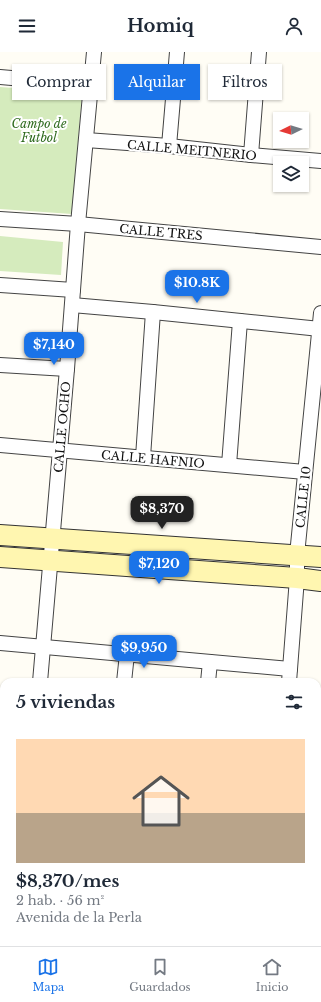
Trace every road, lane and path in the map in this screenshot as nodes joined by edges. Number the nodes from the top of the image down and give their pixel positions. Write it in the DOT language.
graph roads {
  1 [pos="94,52"];
  2 [pos="177,52"];
  3 [pos="259,52"];
  4 [pos="93,64"];
  5 [pos="0,77"];
  6 [pos="12,78"];
  7 [pos="90,100"];
  8 [pos="86,140"];
  9 [pos="169,146"];
  10 [pos="251,155"];
  11 [pos="321,161"];
  12 [pos="0,218"];
  13 [pos="78,224"];
  14 [pos="321,247"];
  15 [pos="0,284"];
  16 [pos="73,290"];
  17 [pos="72,306"];
  18 [pos="153,312"];
  19 [pos="321,313"];
  20 [pos="240,321"];
  21 [pos="320,329"];
  22 [pos="0,365"];
  23 [pos="67,370"];
  24 [pos="0,445"];
  25 [pos="59,451"];
  26 [pos="143,457"];
  27 [pos="229,465"];
  28 [pos="305,472"];
  29 [pos="0,535"];
  30 [pos="52,540"];
  31 [pos="297,555"];
  32 [pos="0,557"];
  33 [pos="321,557"];
  34 [pos="50,561"];
  35 [pos="297,578"];
  36 [pos="321,581"];
  37 [pos="0,643"];
  38 [pos="43,647"];
  39 [pos="127,654"];
  40 [pos="210,662"];
  41 [pos="290,675"];
  42 [pos="40,678"];
  43 [pos="124,678"];
  44 [pos="208,678"];
  1 -- 4 [label="street, CALLE OCHO"];
  2 -- 9 [label="street"];
  3 -- 10 [label="street"];
  5 -- 6 [label="street"];
  7 -- 8 [label="street, CALLE OCHO"];
  8 -- 9 [label="street, CALLE MEITNERIO"];
  8 -- 13 [label="street, CALLE OCHO"];
  9 -- 10 [label="street, CALLE MEITNERIO"];
  10 -- 11 [label="street, CALLE MEITNERIO"];
  12 -- 13 [label="street, CALLE TRES"];
  13 -- 14 [label="street, CALLE TRES"];
  13 -- 16 [label="street, CALLE OCHO"];
  15 -- 16 [label="street"];
  16 -- 17 [label="street, CALLE OCHO"];
  17 -- 18 [label="street"];
  17 -- 23 [label="street, CALLE OCHO"];
  18 -- 20 [label="street"];
  18 -- 26 [label="street"];
  19 -- 21 [label="street, CALLE 10"];
  20 -- 21 [label="street"];
  20 -- 27 [label="street"];
  21 -- 28 [label="street, CALLE 10"];
  22 -- 23 [label="street"];
  23 -- 25 [label="street, CALLE OCHO"];
  24 -- 25 [label="street, CALLE HAFNIO"];
  25 -- 26 [label="street, CALLE HAFNIO"];
  25 -- 30 [label="street, CALLE OCHO"];
  26 -- 27 [label="street, CALLE HAFNIO"];
  27 -- 28 [label="street, CALLE HAFNIO"];
  28 -- 31 [label="street, CALLE 10"];
  29 -- 30 [label="street"];
  30 -- 31 [label="street"];
  30 -- 34 [label="street, CALLE OCHO"];
  31 -- 33 [label="street"];
  31 -- 35 [label="street, CALLE 10"];
  32 -- 34 [label="street"];
  34 -- 35 [label="street"];
  34 -- 38 [label="street, CALLE OCHO"];
  35 -- 36 [label="street"];
  35 -- 41 [label="street, CALLE 10"];
  37 -- 38 [label="street"];
  38 -- 39 [label="street"];
  38 -- 42 [label="street, CALLE OCHO"];
  39 -- 40 [label="street"];
  39 -- 43 [label="street"];
  40 -- 41 [label="street"];
  40 -- 44 [label="street"];
}
